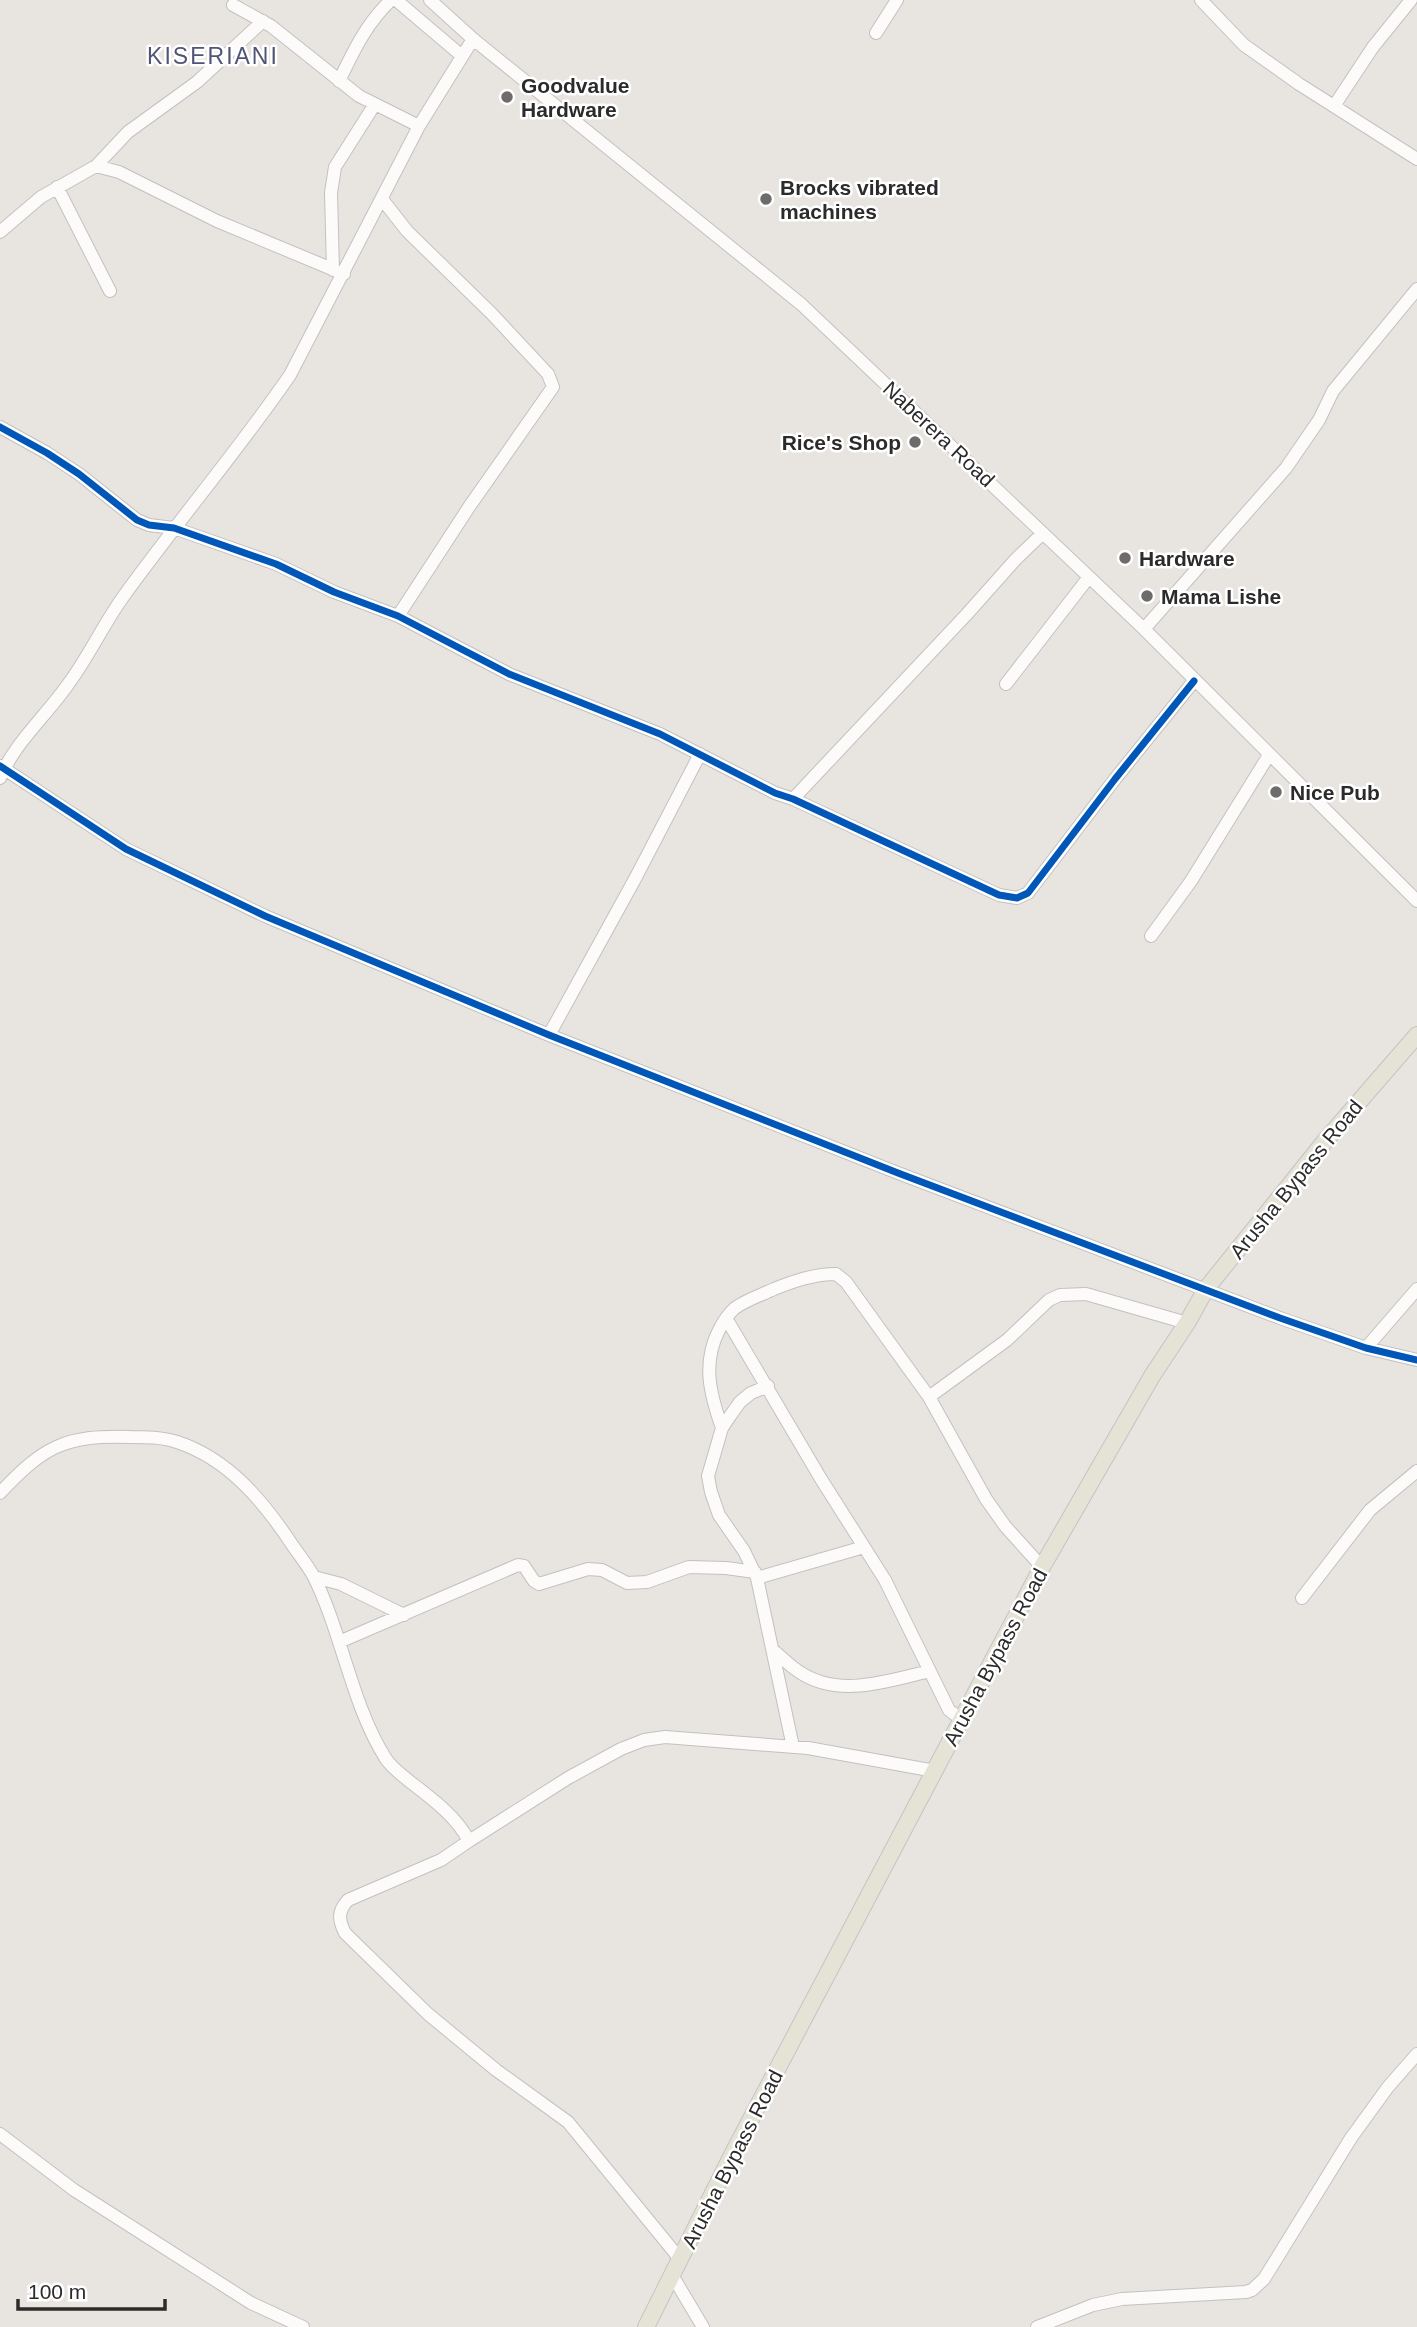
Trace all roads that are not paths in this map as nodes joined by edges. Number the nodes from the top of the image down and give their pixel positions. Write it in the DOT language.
graph roads {
  1 [pos="394,0"];
  2 [pos="430,0"];
  3 [pos="897,0"];
  4 [pos="1201,0"];
  5 [pos="1411,0"];
  6 [pos="233,5"];
  7 [pos="263,21"];
  8 [pos="876,33"];
  9 [pos="473,39"];
  10 [pos="462,56"];
  11 [pos="339,81"];
  12 [pos="374,104"];
  13 [pos="1334,106"];
  14 [pos="419,126"];
  15 [pos="1417,159"];
  16 [pos="96,166"];
  17 [pos="57,187"];
  18 [pos="382,199"];
  19 [pos="0,232"];
  20 [pos="339,272"];
  21 [pos="1417,289"];
  22 [pos="110,291"];
  23 [pos="0,427"];
  24 [pos="174,528"];
  25 [pos="1043,533"];
  26 [pos="1089,577"];
  27 [pos="398,616"];
  28 [pos="1144,629"];
  29 [pos="1194,681"];
  30 [pos="1006,684"];
  31 [pos="699,754"];
  32 [pos="1269,755"];
  33 [pos="1,771"];
  34 [pos="793,799"];
  35 [pos="1417,901"];
  36 [pos="1151,936"];
  37 [pos="549,1035"];
  38 [pos="1417,1035"];
  39 [pos="1206,1289"];
  40 [pos="1417,1289"];
  41 [pos="726,1318"];
  42 [pos="1187,1323"];
  43 [pos="1366,1348"];
  44 [pos="1417,1360"];
  45 [pos="768,1386"];
  46 [pos="929,1397"];
  47 [pos="722,1428"];
  48 [pos="1417,1471"];
  49 [pos="0,1493"];
  50 [pos="864,1547"];
  51 [pos="1042,1567"];
  52 [pos="756,1575"];
  53 [pos="314,1577"];
  54 [pos="1302,1598"];
  55 [pos="404,1615"];
  56 [pos="339,1642"];
  57 [pos="773,1650"];
  58 [pos="930,1671"];
  59 [pos="962,1720"];
  60 [pos="793,1747"];
  61 [pos="935,1771"];
  62 [pos="469,1841"];
  63 [pos="1417,2054"];
  64 [pos="0,2134"];
  65 [pos="680,2259"];
  66 [pos="673,2275"];
  67 [pos="303,2327"];
  68 [pos="646,2327"];
  69 [pos="703,2327"];
  70 [pos="1037,2327"];
  1 -- 10 [label="street"];
  1 -- 11 [label="street"];
  2 -- 9 [label="street, Naberera Road"];
  3 -- 8 [label="street"];
  4 -- 13 [label="street"];
  5 -- 13 [label="street"];
  6 -- 7 [label="street"];
  7 -- 11 [label="street"];
  7 -- 16 [label="street"];
  9 -- 10 [label="street"];
  9 -- 25 [label="street, Naberera Road"];
  10 -- 14 [label="street"];
  11 -- 12 [label="street"];
  12 -- 14 [label="street"];
  12 -- 20 [label="street"];
  13 -- 15 [label="street"];
  14 -- 18 [label="street"];
  16 -- 17 [label="street"];
  16 -- 20 [label="street"];
  17 -- 19 [label="street"];
  17 -- 22 [label="street"];
  18 -- 20 [label="street"];
  18 -- 27 [label="street"];
  20 -- 24 [label="street"];
  21 -- 28 [label="street"];
  23 -- 24 [label="street"];
  24 -- 27 [label="street"];
  24 -- 33 [label="street"];
  25 -- 26 [label="street, Naberera Road"];
  25 -- 34 [label="street"];
  26 -- 28 [label="street, Naberera Road"];
  26 -- 30 [label="street"];
  27 -- 31 [label="street"];
  28 -- 29 [label="street, Naberera Road"];
  29 -- 32 [label="street, Naberera Road"];
  29 -- 34 [label="street"];
  31 -- 34 [label="street"];
  31 -- 37 [label="street"];
  32 -- 35 [label="street, Naberera Road"];
  32 -- 36 [label="street"];
  33 -- 37 [label="street"];
  37 -- 39 [label="street"];
  38 -- 39 [label="main road, Arusha Bypass Road"];
  39 -- 42 [label="main road, Arusha Bypass Road"];
  39 -- 43 [label="street"];
  40 -- 43 [label="street"];
  41 -- 45 [label="street"];
  41 -- 46 [label="street"];
  41 -- 47 [label="street"];
  42 -- 46 [label="street"];
  42 -- 51 [label="main road, Arusha Bypass Road"];
  43 -- 44 [label="street"];
  45 -- 47 [label="street"];
  45 -- 50 [label="street"];
  46 -- 51 [label="street"];
  47 -- 52 [label="street"];
  48 -- 54 [label="street"];
  49 -- 53 [label="street"];
  50 -- 52 [label="street"];
  50 -- 58 [label="street"];
  51 -- 59 [label="main road, Arusha Bypass Road"];
  52 -- 55 [label="street"];
  52 -- 57 [label="street"];
  53 -- 55 [label="street"];
  53 -- 56 [label="street"];
  55 -- 56 [label="street"];
  56 -- 62 [label="street"];
  57 -- 58 [label="street"];
  57 -- 60 [label="street"];
  58 -- 59 [label="street"];
  59 -- 61 [label="main road, Arusha Bypass Road"];
  60 -- 61 [label="street"];
  60 -- 62 [label="street"];
  61 -- 65 [label="main road, Arusha Bypass Road"];
  62 -- 65 [label="street"];
  63 -- 70 [label="street"];
  64 -- 67 [label="street"];
  65 -- 66 [label="main road, Arusha Bypass Road"];
  66 -- 68 [label="main road, Arusha Bypass Road"];
  66 -- 69 [label="street"];
}
